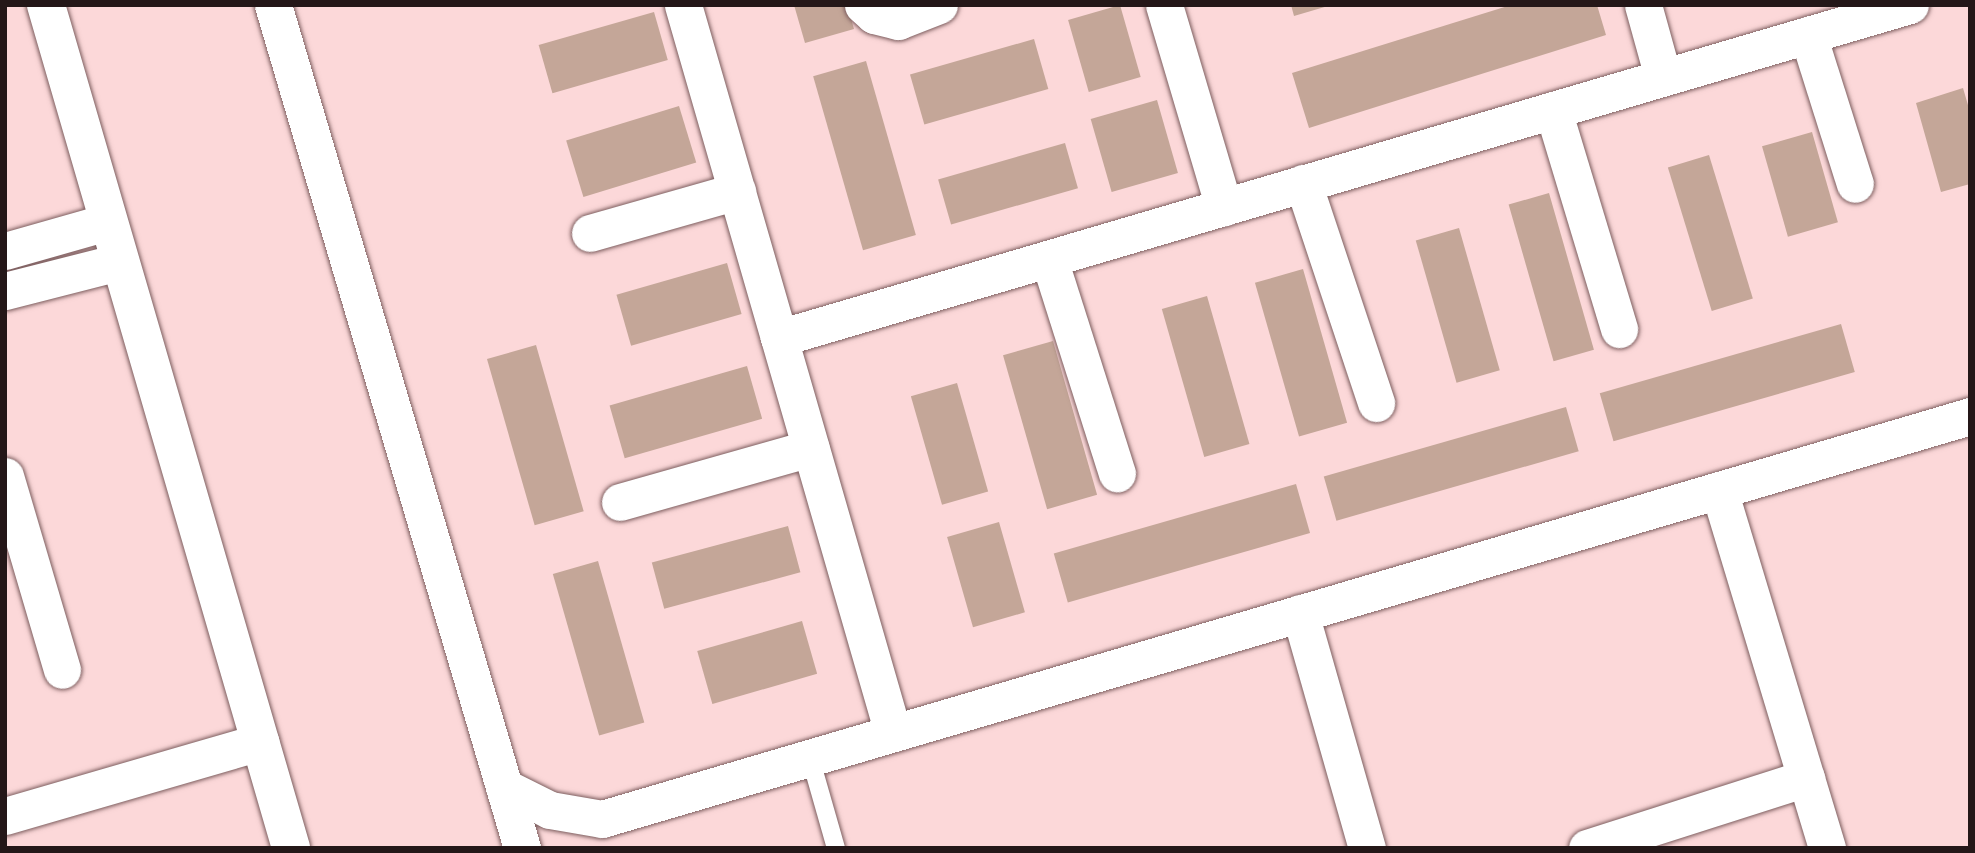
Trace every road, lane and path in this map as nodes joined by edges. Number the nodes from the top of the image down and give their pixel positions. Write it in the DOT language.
graph roads {
  1 [pos="46,5"];
  2 [pos="273,5"];
  3 [pos="683,5"];
  4 [pos="863,5"];
  5 [pos="939,5"];
  6 [pos="1164,5"];
  7 [pos="1643,5"];
  8 [pos="1910,5"];
  9 [pos="1808,35"];
  10 [pos="1662,78"];
  11 [pos="1553,110"];
  12 [pos="1303,183"];
  13 [pos="1855,184"];
  14 [pos="737,191"];
  15 [pos="1224,207"];
  16 [pos="107,222"];
  17 [pos="590,233"];
  18 [pos="5,251"];
  19 [pos="1049,259"];
  20 [pos="119,262"];
  21 [pos="5,291"];
  22 [pos="1619,329"];
  23 [pos="779,338"];
  24 [pos="1376,403"];
  25 [pos="1970,416"];
  26 [pos="811,448"];
  27 [pos="1117,474"];
  28 [pos="5,476"];
  29 [pos="1718,490"];
  30 [pos="620,502"];
  31 [pos="1300,613"];
  32 [pos="62,670"];
  33 [pos="893,733"];
  34 [pos="260,741"];
  35 [pos="810,757"];
  36 [pos="1806,778"];
  37 [pos="504,787"];
  38 [pos="5,816"];
  39 [pos="602,819"];
  40 [pos="291,848"];
  41 [pos="522,848"];
  42 [pos="576,848"];
  43 [pos="836,848"];
  44 [pos="1367,848"];
  45 [pos="1587,848"];
  46 [pos="1827,848"];
  1 -- 16 [label="street"];
  2 -- 37 [label="street"];
  3 -- 14 [label="street"];
  4 -- 5 [label="street"];
  6 -- 15 [label="street"];
  7 -- 10 [label="street"];
  8 -- 9 [label="street"];
  9 -- 10 [label="street"];
  9 -- 13 [label="street"];
  10 -- 11 [label="street"];
  11 -- 12 [label="street"];
  11 -- 22 [label="street"];
  12 -- 15 [label="street"];
  12 -- 24 [label="street"];
  14 -- 17 [label="street"];
  14 -- 23 [label="street"];
  15 -- 19 [label="street"];
  16 -- 18 [label="street"];
  16 -- 20 [label="street"];
  19 -- 23 [label="street"];
  19 -- 27 [label="street"];
  20 -- 21 [label="street"];
  20 -- 34 [label="street"];
  23 -- 26 [label="street"];
  25 -- 29 [label="street"];
  26 -- 30 [label="street"];
  26 -- 33 [label="street"];
  28 -- 32 [label="street"];
  29 -- 31 [label="street"];
  29 -- 36 [label="street"];
  31 -- 33 [label="street"];
  31 -- 44 [label="street"];
  33 -- 35 [label="street"];
  34 -- 38 [label="street"];
  34 -- 40 [label="street"];
  35 -- 39 [label="street"];
  35 -- 43 [label="lane"];
  36 -- 45 [label="street"];
  36 -- 46 [label="street"];
  37 -- 39 [label="street"];
  37 -- 41 [label="street"];
  39 -- 42 [label="street"];
}
